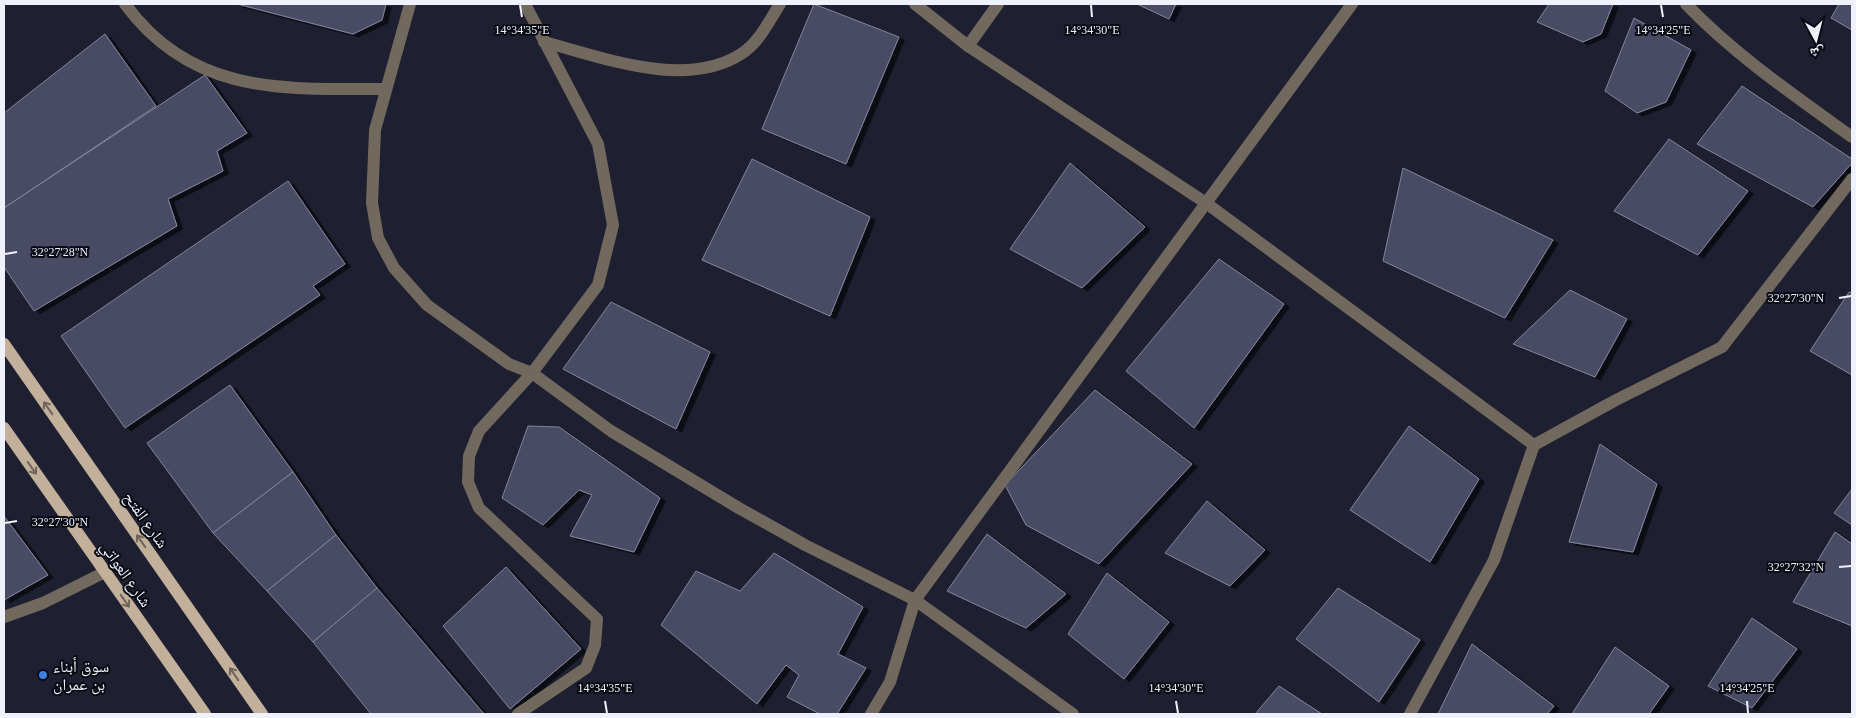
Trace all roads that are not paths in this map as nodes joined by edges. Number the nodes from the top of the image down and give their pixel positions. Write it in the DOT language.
graph roads {
  1 [pos="125,4"];
  2 [pos="410,4"];
  3 [pos="525,4"];
  4 [pos="780,4"];
  5 [pos="915,4"];
  6 [pos="998,4"];
  7 [pos="1352,4"];
  8 [pos="1686,4"];
  9 [pos="544,42"];
  10 [pos="968,46"];
  11 [pos="386,89"];
  12 [pos="1852,137"];
  13 [pos="1852,179"];
  14 [pos="1206,203"];
  15 [pos="4,344"];
  16 [pos="532,373"];
  17 [pos="4,428"];
  18 [pos="1534,445"];
  19 [pos="105,572"];
  20 [pos="915,600"];
  21 [pos="4,617"];
  22 [pos="206,714"];
  23 [pos="262,714"];
  24 [pos="518,714"];
  25 [pos="871,714"];
  26 [pos="1073,714"];
  27 [pos="1410,714"];
  1 -- 11 [label="street"];
  2 -- 11 [label="street"];
  3 -- 9 [label="street"];
  4 -- 9 [label="street"];
  5 -- 10 [label="street"];
  6 -- 10 [label="street"];
  7 -- 14 [label="street"];
  8 -- 12 [label="street"];
  9 -- 16 [label="street"];
  10 -- 14 [label="street"];
  11 -- 16 [label="street"];
  13 -- 18 [label="street"];
  14 -- 18 [label="street"];
  14 -- 20 [label="street"];
  23 -- 15 [label="main road, شارع الفتح, one-way"];
  16 -- 20 [label="street"];
  16 -- 24 [label="street"];
  17 -- 19 [label="main road, شارع العواتي, one-way"];
  18 -- 27 [label="street"];
  19 -- 21 [label="street"];
  19 -- 22 [label="main road, شارع العواتي, one-way"];
  20 -- 25 [label="street"];
  20 -- 26 [label="street"];
}
